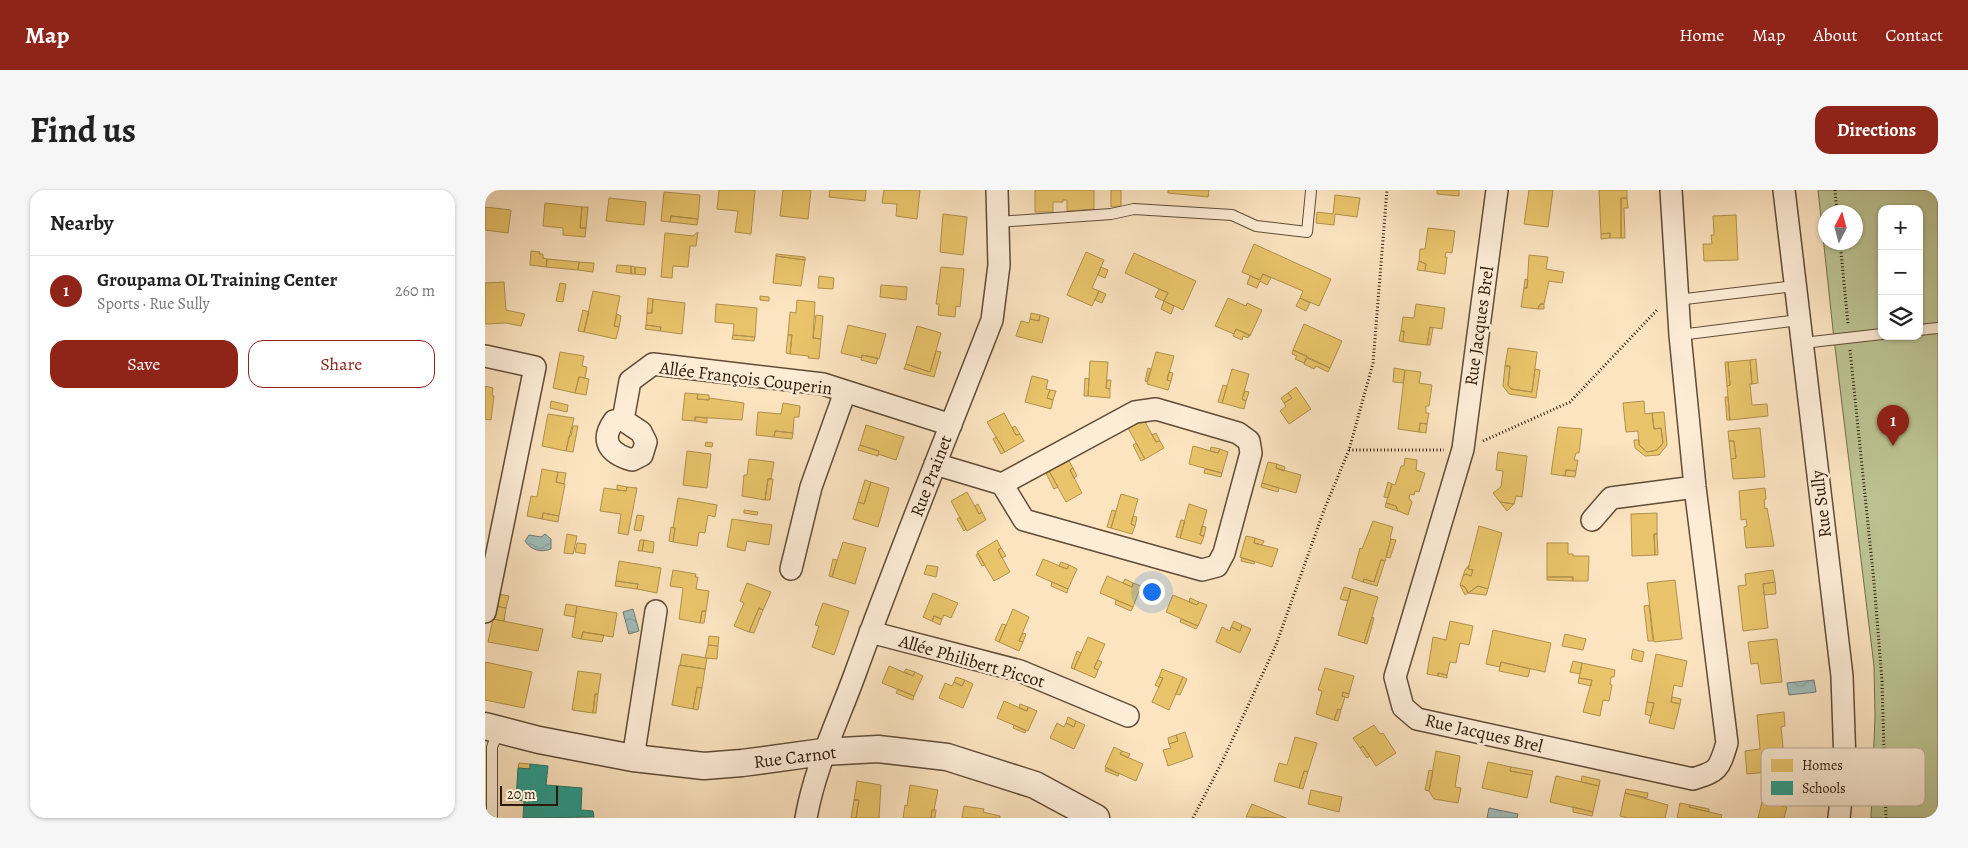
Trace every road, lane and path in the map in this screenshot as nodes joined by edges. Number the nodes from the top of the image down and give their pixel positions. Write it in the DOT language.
graph roads {
  1 [pos="997,190"];
  2 [pos="1387,190"];
  3 [pos="1497,190"];
  4 [pos="1671,190"];
  5 [pos="1784,190"];
  6 [pos="1835,190"];
  7 [pos="1311,191"];
  8 [pos="1836,205"];
  9 [pos="998,222"];
  10 [pos="1841,250"];
  11 [pos="1795,286"];
  12 [pos="1677,300"];
  13 [pos="1799,320"];
  14 [pos="1938,328"];
  15 [pos="1923,330"];
  16 [pos="1878,334"];
  17 [pos="1680,335"];
  18 [pos="1849,338"];
  19 [pos="1803,343"];
  20 [pos="485,356"];
  21 [pos="845,392"];
  22 [pos="623,420"];
  23 [pos="951,425"];
  24 [pos="1349,450"];
  25 [pos="1463,450"];
  26 [pos="935,464"];
  27 [pos="1002,484"];
  28 [pos="1695,487"];
  29 [pos="1592,520"];
  30 [pos="791,569"];
  31 [pos="485,612"];
  32 [pos="656,612"];
  33 [pos="870,632"];
  34 [pos="1128,716"];
  35 [pos="492,728"];
  36 [pos="1845,748"];
  37 [pos="1884,748"];
  38 [pos="823,752"];
  39 [pos="633,758"];
  40 [pos="488,802"];
  41 [pos="492,818"];
  42 [pos="806,818"];
  43 [pos="1096,818"];
  44 [pos="1193,818"];
  1 -- 9 [label="street, Rue Prainet"];
  2 -- 24 [label="path"];
  3 -- 25 [label="street, Rue Jacques Brel"];
  4 -- 12 [label="street, Rue Jacques Brel"];
  5 -- 11 [label="street, Rue Sully"];
  6 -- 8 [label="path"];
  7 -- 9 [label="lane"];
  9 -- 23 [label="street, Rue Prainet"];
  10 -- 18 [label="path"];
  11 -- 12 [label="lane"];
  11 -- 13 [label="street, Rue Sully"];
  12 -- 17 [label="street, Rue Jacques Brel"];
  12 -- 25 [label="path"];
  13 -- 17 [label="lane"];
  13 -- 19 [label="street, Rue Sully"];
  14 -- 15 [label="lane"];
  16 -- 18 [label="lane"];
  17 -- 28 [label="street, Rue Jacques Brel"];
  18 -- 19 [label="lane"];
  18 -- 37 [label="path"];
  19 -- 36 [label="street, Rue Sully"];
  20 -- 31 [label="street"];
  21 -- 22 [label="street, Allée François Couperin"];
  21 -- 23 [label="street, Allée François Couperin"];
  21 -- 30 [label="street, Allée François Couperin"];
  23 -- 26 [label="street, Rue Prainet"];
  24 -- 25 [label="path"];
  24 -- 44 [label="path"];
  25 -- 28 [label="street, Rue Jacques Brel"];
  26 -- 27 [label="street"];
  26 -- 33 [label="street, Rue Prainet"];
  27 -- 27 [label="street"];
  28 -- 29 [label="street"];
  32 -- 39 [label="street"];
  33 -- 34 [label="street, Allée Philibert Piccot"];
  33 -- 38 [label="street, Rue Prainet"];
  35 -- 39 [label="street, Rue Carnot"];
  35 -- 40 [label="lane"];
  38 -- 39 [label="street, Rue Carnot"];
  38 -- 42 [label="street, Rue Prainet"];
  38 -- 43 [label="street, Rue Carnot"];
  40 -- 41 [label="lane"];
}
